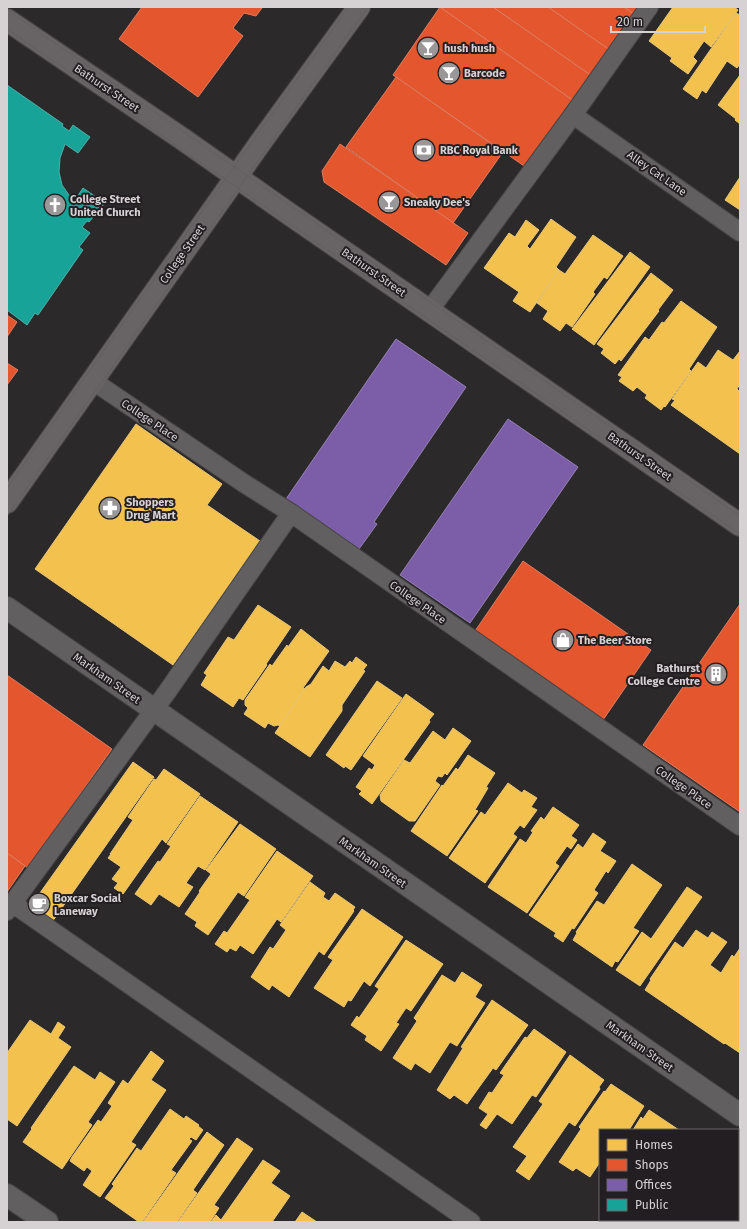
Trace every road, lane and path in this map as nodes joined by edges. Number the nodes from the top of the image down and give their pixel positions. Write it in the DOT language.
graph roads {
  1 [pos="359,7"];
  2 [pos="648,7"];
  3 [pos="7,20"];
  4 [pos="573,115"];
  5 [pos="237,178"];
  6 [pos="740,232"];
  7 [pos="429,311"];
  8 [pos="93,381"];
  9 [pos="7,502"];
  10 [pos="291,514"];
  11 [pos="740,525"];
  12 [pos="7,608"];
  13 [pos="154,710"];
  14 [pos="740,826"];
  15 [pos="10,907"];
  16 [pos="740,1116"];
  17 [pos="7,1195"];
  18 [pos="47,1222"];
  19 [pos="471,1222"];
  1 -- 5 [label="main road, College Street"];
  2 -- 4 [label="lane"];
  3 -- 5 [label="main road, Bathurst Street"];
  4 -- 6 [label="lane, Alley Cat Lane"];
  4 -- 7 [label="lane"];
  5 -- 7 [label="main road, Bathurst Street"];
  5 -- 8 [label="main road, College Street"];
  7 -- 11 [label="main road, Bathurst Street"];
  8 -- 9 [label="main road, College Street"];
  8 -- 10 [label="lane, College Place"];
  10 -- 13 [label="lane"];
  10 -- 14 [label="lane, College Place"];
  12 -- 13 [label="street, Markham Street"];
  13 -- 15 [label="lane"];
  13 -- 16 [label="street, Markham Street"];
  15 -- 19 [label="lane"];
  17 -- 18 [label="street"];
}
